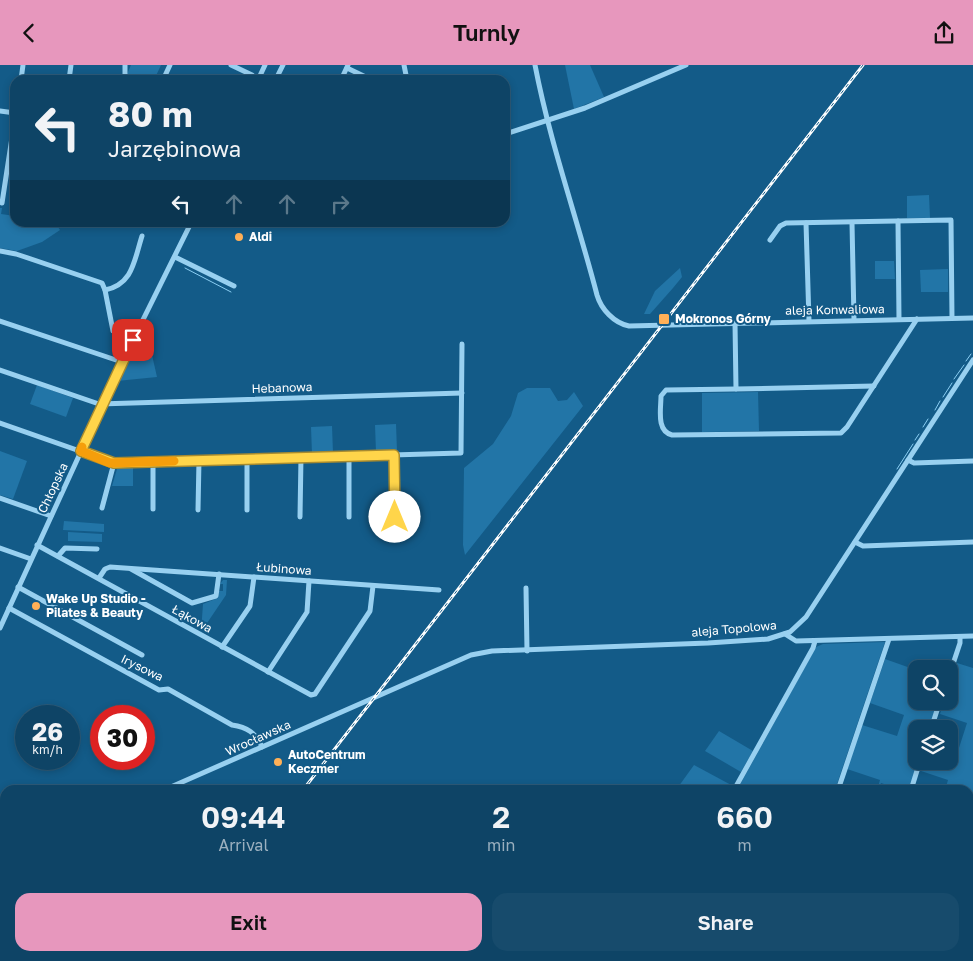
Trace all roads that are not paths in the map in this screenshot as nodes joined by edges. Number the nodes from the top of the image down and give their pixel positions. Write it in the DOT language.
graph roads {
  1 [pos="231,65"];
  2 [pos="535,65"];
  3 [pos="686,65"];
  4 [pos="348,66"];
  5 [pos="252,75"];
  6 [pos="363,75"];
  7 [pos="547,122"];
  8 [pos="510,133"];
  9 [pos="10,151"];
  10 [pos="2,203"];
  11 [pos="898,221"];
  12 [pos="806,223"];
  13 [pos="852,223"];
  14 [pos="189,227"];
  15 [pos="142,236"];
  16 [pos="770,240"];
  17 [pos="0,251"];
  18 [pos="175,257"];
  19 [pos="234,286"];
  20 [pos="105,291"];
  21 [pos="973,317"];
  22 [pos="952,318"];
  23 [pos="899,319"];
  24 [pos="917,319"];
  25 [pos="854,320"];
  26 [pos="0,321"];
  27 [pos="808,321"];
  28 [pos="735,323"];
  29 [pos="134,339"];
  30 [pos="462,344"];
  31 [pos="973,360"];
  32 [pos="122,362"];
  33 [pos="0,370"];
  34 [pos="874,386"];
  35 [pos="736,389"];
  36 [pos="462,393"];
  37 [pos="103,404"];
  38 [pos="0,423"];
  39 [pos="81,451"];
  40 [pos="394,455"];
  41 [pos="349,456"];
  42 [pos="301,457"];
  43 [pos="247,459"];
  44 [pos="199,460"];
  45 [pos="908,460"];
  46 [pos="973,461"];
  47 [pos="153,462"];
  48 [pos="114,463"];
  49 [pos="0,498"];
  50 [pos="102,508"];
  51 [pos="153,509"];
  52 [pos="198,509"];
  53 [pos="247,510"];
  54 [pos="51,516"];
  55 [pos="300,517"];
  56 [pos="349,517"];
  57 [pos="395,517"];
  58 [pos="855,542"];
  59 [pos="973,542"];
  60 [pos="38,545"];
  61 [pos="0,548"];
  62 [pos="97,549"];
  63 [pos="58,556"];
  64 [pos="31,559"];
  65 [pos="128,568"];
  66 [pos="219,574"];
  67 [pos="254,577"];
  68 [pos="99,578"];
  69 [pos="309,581"];
  70 [pos="372,586"];
  71 [pos="18,587"];
  72 [pos="526,588"];
  73 [pos="439,590"];
  74 [pos="9,608"];
  75 [pos="1,625"];
  76 [pos="786,634"];
  77 [pos="973,636"];
  78 [pos="960,637"];
  79 [pos="889,639"];
  80 [pos="815,641"];
  81 [pos="222,647"];
  82 [pos="527,651"];
  83 [pos="142,655"];
  84 [pos="471,655"];
  85 [pos="954,660"];
  86 [pos="268,672"];
  87 [pos="262,747"];
  88 [pos="917,770"];
  89 [pos="175,785"];
  90 [pos="737,785"];
  91 [pos="840,785"];
  92 [pos="913,785"];
  1 -- 5 [label="street"];
  2 -- 7 [label="street, aleja Konwaliowa"];
  3 -- 7 [label="street"];
  4 -- 6 [label="street"];
  7 -- 8 [label="street"];
  7 -- 28 [label="street, aleja Konwaliowa"];
  9 -- 10 [label="street"];
  11 -- 13 [label="street"];
  11 -- 22 [label="street"];
  11 -- 23 [label="street"];
  12 -- 13 [label="street"];
  12 -- 16 [label="street"];
  12 -- 27 [label="street"];
  13 -- 25 [label="street"];
  14 -- 18 [label="street, Chłopska"];
  15 -- 20 [label="street"];
  17 -- 20 [label="street"];
  18 -- 19 [label="street"];
  18 -- 29 [label="street, Chłopska"];
  20 -- 29 [label="street"];
  21 -- 22 [label="street, aleja Konwaliowa"];
  22 -- 24 [label="street, aleja Konwaliowa"];
  23 -- 24 [label="street, aleja Konwaliowa"];
  23 -- 25 [label="street, aleja Konwaliowa"];
  24 -- 34 [label="street"];
  25 -- 27 [label="street, aleja Konwaliowa"];
  26 -- 32 [label="street"];
  27 -- 28 [label="street, aleja Konwaliowa"];
  28 -- 35 [label="street"];
  29 -- 32 [label="street, Chłopska"];
  30 -- 36 [label="street"];
  31 -- 45 [label="street, aleja Topolowa"];
  32 -- 37 [label="street, Chłopska"];
  33 -- 37 [label="street, Hebanowa"];
  34 -- 35 [label="street"];
  34 -- 35 [label="street"];
  36 -- 37 [label="street, Hebanowa"];
  36 -- 40 [label="street"];
  37 -- 39 [label="street, Chłopska"];
  38 -- 39 [label="street"];
  39 -- 48 [label="street"];
  39 -- 54 [label="street, Chłopska"];
  40 -- 41 [label="street"];
  40 -- 57 [label="street"];
  41 -- 42 [label="street"];
  41 -- 56 [label="street"];
  42 -- 43 [label="street"];
  42 -- 55 [label="street"];
  43 -- 44 [label="street"];
  43 -- 53 [label="street"];
  44 -- 47 [label="street"];
  44 -- 52 [label="street"];
  45 -- 46 [label="street"];
  45 -- 58 [label="street, aleja Topolowa"];
  47 -- 48 [label="street"];
  47 -- 51 [label="street"];
  48 -- 50 [label="street"];
  49 -- 54 [label="street"];
  54 -- 60 [label="street, Chłopska"];
  58 -- 59 [label="street"];
  58 -- 76 [label="street, aleja Topolowa"];
  60 -- 63 [label="street, Łąkowa"];
  60 -- 64 [label="street, Chłopska"];
  61 -- 64 [label="street"];
  62 -- 63 [label="street"];
  63 -- 68 [label="street, Łąkowa"];
  64 -- 71 [label="street, Chłopska"];
  65 -- 66 [label="street, Łubinowa"];
  65 -- 66 [label="street"];
  65 -- 68 [label="street, Łubinowa"];
  66 -- 67 [label="street, Łubinowa"];
  67 -- 69 [label="street, Łubinowa"];
  67 -- 81 [label="street"];
  68 -- 81 [label="street, Łąkowa"];
  69 -- 70 [label="street, Łubinowa"];
  69 -- 86 [label="street"];
  70 -- 73 [label="street, Łubinowa"];
  70 -- 86 [label="street, Łąkowa"];
  71 -- 74 [label="street, Chłopska"];
  71 -- 83 [label="street"];
  72 -- 82 [label="street"];
  74 -- 75 [label="street, Chłopska"];
  74 -- 87 [label="street, Irysowa"];
  76 -- 80 [label="street"];
  76 -- 82 [label="street, aleja Topolowa"];
  77 -- 78 [label="street"];
  78 -- 79 [label="street"];
  78 -- 85 [label="street"];
  79 -- 80 [label="street"];
  79 -- 91 [label="street"];
  80 -- 90 [label="street"];
  81 -- 86 [label="street, Łąkowa"];
  82 -- 84 [label="street, aleja Topolowa"];
  84 -- 87 [label="street, Wrocławska"];
  87 -- 89 [label="street, Wrocławska"];
  88 -- 92 [label="street"];
}
